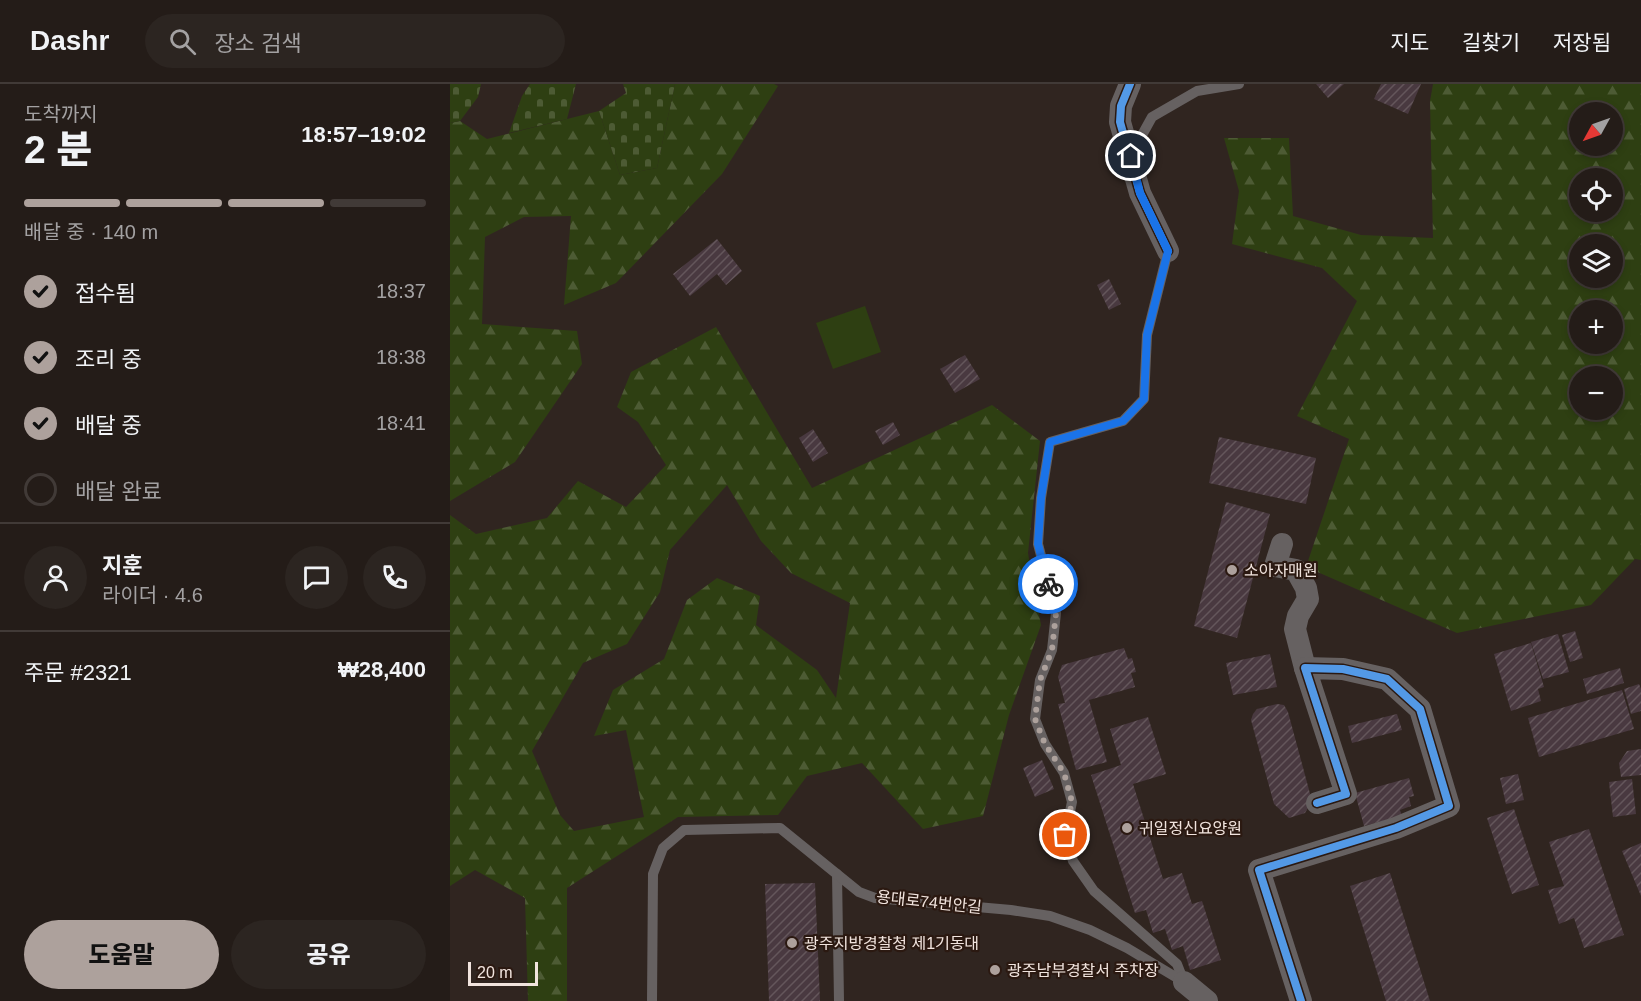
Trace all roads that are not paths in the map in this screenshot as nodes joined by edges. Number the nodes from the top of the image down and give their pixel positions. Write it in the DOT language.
graph roads {
  1 [pos="1130,84"];
  2 [pos="1239,84"];
  3 [pos="1199,88"];
  4 [pos="1131,156"];
  5 [pos="1168,251"];
  6 [pos="1282,544"];
  7 [pos="1305,668"];
  8 [pos="1317,804"];
  9 [pos="837,874"];
  10 [pos="1184,982"];
  11 [pos="652,1001"];
  12 [pos="839,1001"];
  13 [pos="1207,1001"];
  14 [pos="1301,1001"];
  1 -- 4 [label="street"];
  2 -- 3 [label="lane"];
  3 -- 4 [label="lane"];
  4 -- 5 [label="street"];
  5 -- 10 [label="lane, 용대로74번안길"];
  6 -- 7 [label="street"];
  7 -- 8 [label="street"];
  7 -- 14 [label="street"];
  9 -- 10 [label="lane, 용대로74번안길"];
  9 -- 11 [label="lane, 용대로74번안길"];
  9 -- 12 [label="lane"];
  10 -- 13 [label="street, 용대로74번안길"];
}
